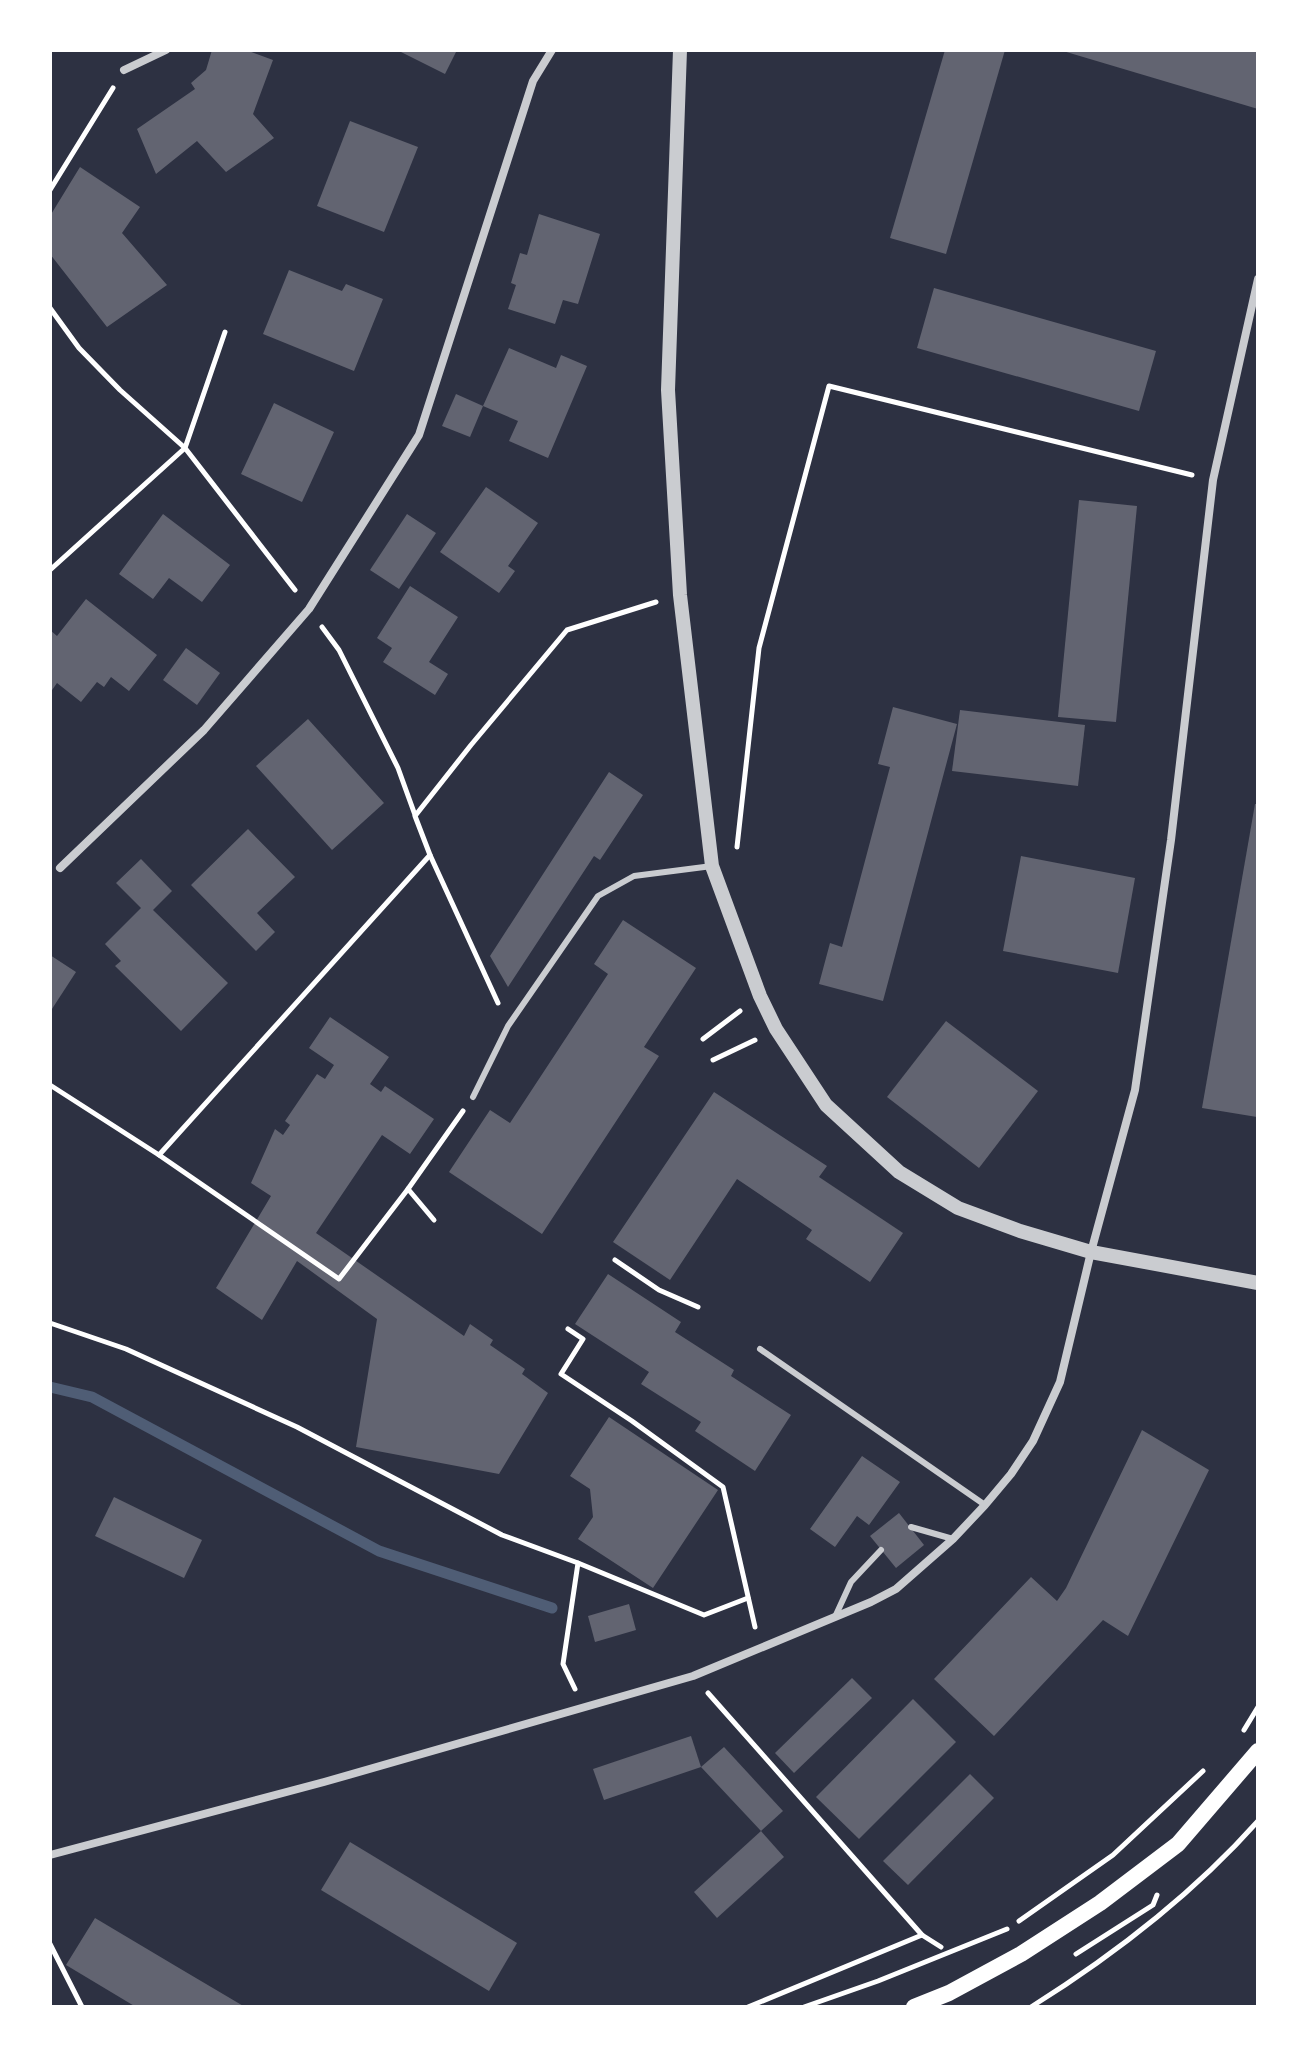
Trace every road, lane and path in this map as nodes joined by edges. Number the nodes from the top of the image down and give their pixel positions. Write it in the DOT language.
graph roads {
  1 [pos="166,50"];
  2 [pos="552,50"];
  3 [pos="680,50"];
  4 [pos="124,70"];
  5 [pos="50,190"];
  6 [pos="1258,279"];
  7 [pos="50,308"];
  8 [pos="225,332"];
  9 [pos="185,448"];
  10 [pos="1213,480"];
  11 [pos="50,570"];
  12 [pos="680,595"];
  13 [pos="309,609"];
  14 [pos="415,816"];
  15 [pos="430,855"];
  16 [pos="712,866"];
  17 [pos="60,868"];
  18 [pos="760,996"];
  19 [pos="508,1026"];
  20 [pos="776,1029"];
  21 [pos="703,1039"];
  22 [pos="713,1060"];
  23 [pos="50,1085"];
  24 [pos="473,1097"];
  25 [pos="159,1155"];
  26 [pos="408,1189"];
  27 [pos="434,1220"];
  28 [pos="1091,1252"];
  29 [pos="615,1260"];
  30 [pos="1258,1283"];
  31 [pos="698,1307"];
  32 [pos="50,1323"];
  33 [pos="568,1329"];
  34 [pos="760,1349"];
  35 [pos="985,1505"];
  36 [pos="911,1527"];
  37 [pos="953,1539"];
  38 [pos="881,1550"];
  39 [pos="578,1563"];
  40 [pos="749,1598"];
  41 [pos="835,1617"];
  42 [pos="760,1648"];
  43 [pos="693,1676"];
  44 [pos="584,1707"];
  45 [pos="1258,1707"];
  46 [pos="1240,1736"];
  47 [pos="1258,1751"];
  48 [pos="1205,1769"];
  49 [pos="1258,1821"];
  50 [pos="50,1855"];
  51 [pos="922,1935"];
  52 [pos="50,1944"];
  53 [pos="941,1947"];
  54 [pos="82,2007"];
  55 [pos="748,2007"];
  56 [pos="804,2007"];
  57 [pos="914,2007"];
  58 [pos="1031,2007"];
  1 -- 4 [label="street"];
  2 -- 13 [label="street"];
  3 -- 12 [label="street"];
  4 -- 5 [label="path"];
  6 -- 10 [label="street"];
  7 -- 9 [label="path"];
  8 -- 9 [label="path"];
  9 -- 11 [label="path"];
  9 -- 13 [label="path"];
  10 -- 16 [label="path"];
  10 -- 28 [label="street"];
  12 -- 14 [label="path"];
  12 -- 16 [label="street"];
  13 -- 14 [label="path"];
  13 -- 17 [label="street"];
  14 -- 15 [label="path"];
  15 -- 19 [label="path"];
  15 -- 25 [label="path"];
  16 -- 18 [label="street"];
  16 -- 19 [label="lane"];
  18 -- 20 [label="street"];
  18 -- 21 [label="path"];
  19 -- 24 [label="lane"];
  20 -- 22 [label="path"];
  20 -- 28 [label="street"];
  23 -- 25 [label="path"];
  24 -- 26 [label="path"];
  25 -- 26 [label="path"];
  26 -- 27 [label="path"];
  28 -- 30 [label="street"];
  28 -- 35 [label="street"];
  29 -- 31 [label="path"];
  32 -- 39 [label="path"];
  33 -- 40 [label="path"];
  34 -- 35 [label="lane"];
  35 -- 37 [label="street"];
  36 -- 37 [label="lane"];
  37 -- 41 [label="street"];
  38 -- 41 [label="lane"];
  39 -- 40 [label="path"];
  39 -- 44 [label="path"];
  40 -- 42 [label="path"];
  41 -- 42 [label="street"];
  42 -- 43 [label="street"];
  43 -- 44 [label="street"];
  43 -- 51 [label="path"];
  44 -- 50 [label="street"];
  45 -- 46 [label="path"];
  47 -- 57 [label="main road"];
  48 -- 56 [label="path"];
  49 -- 58 [label="path"];
  51 -- 53 [label="path"];
  51 -- 55 [label="path"];
  52 -- 54 [label="path"];
}
